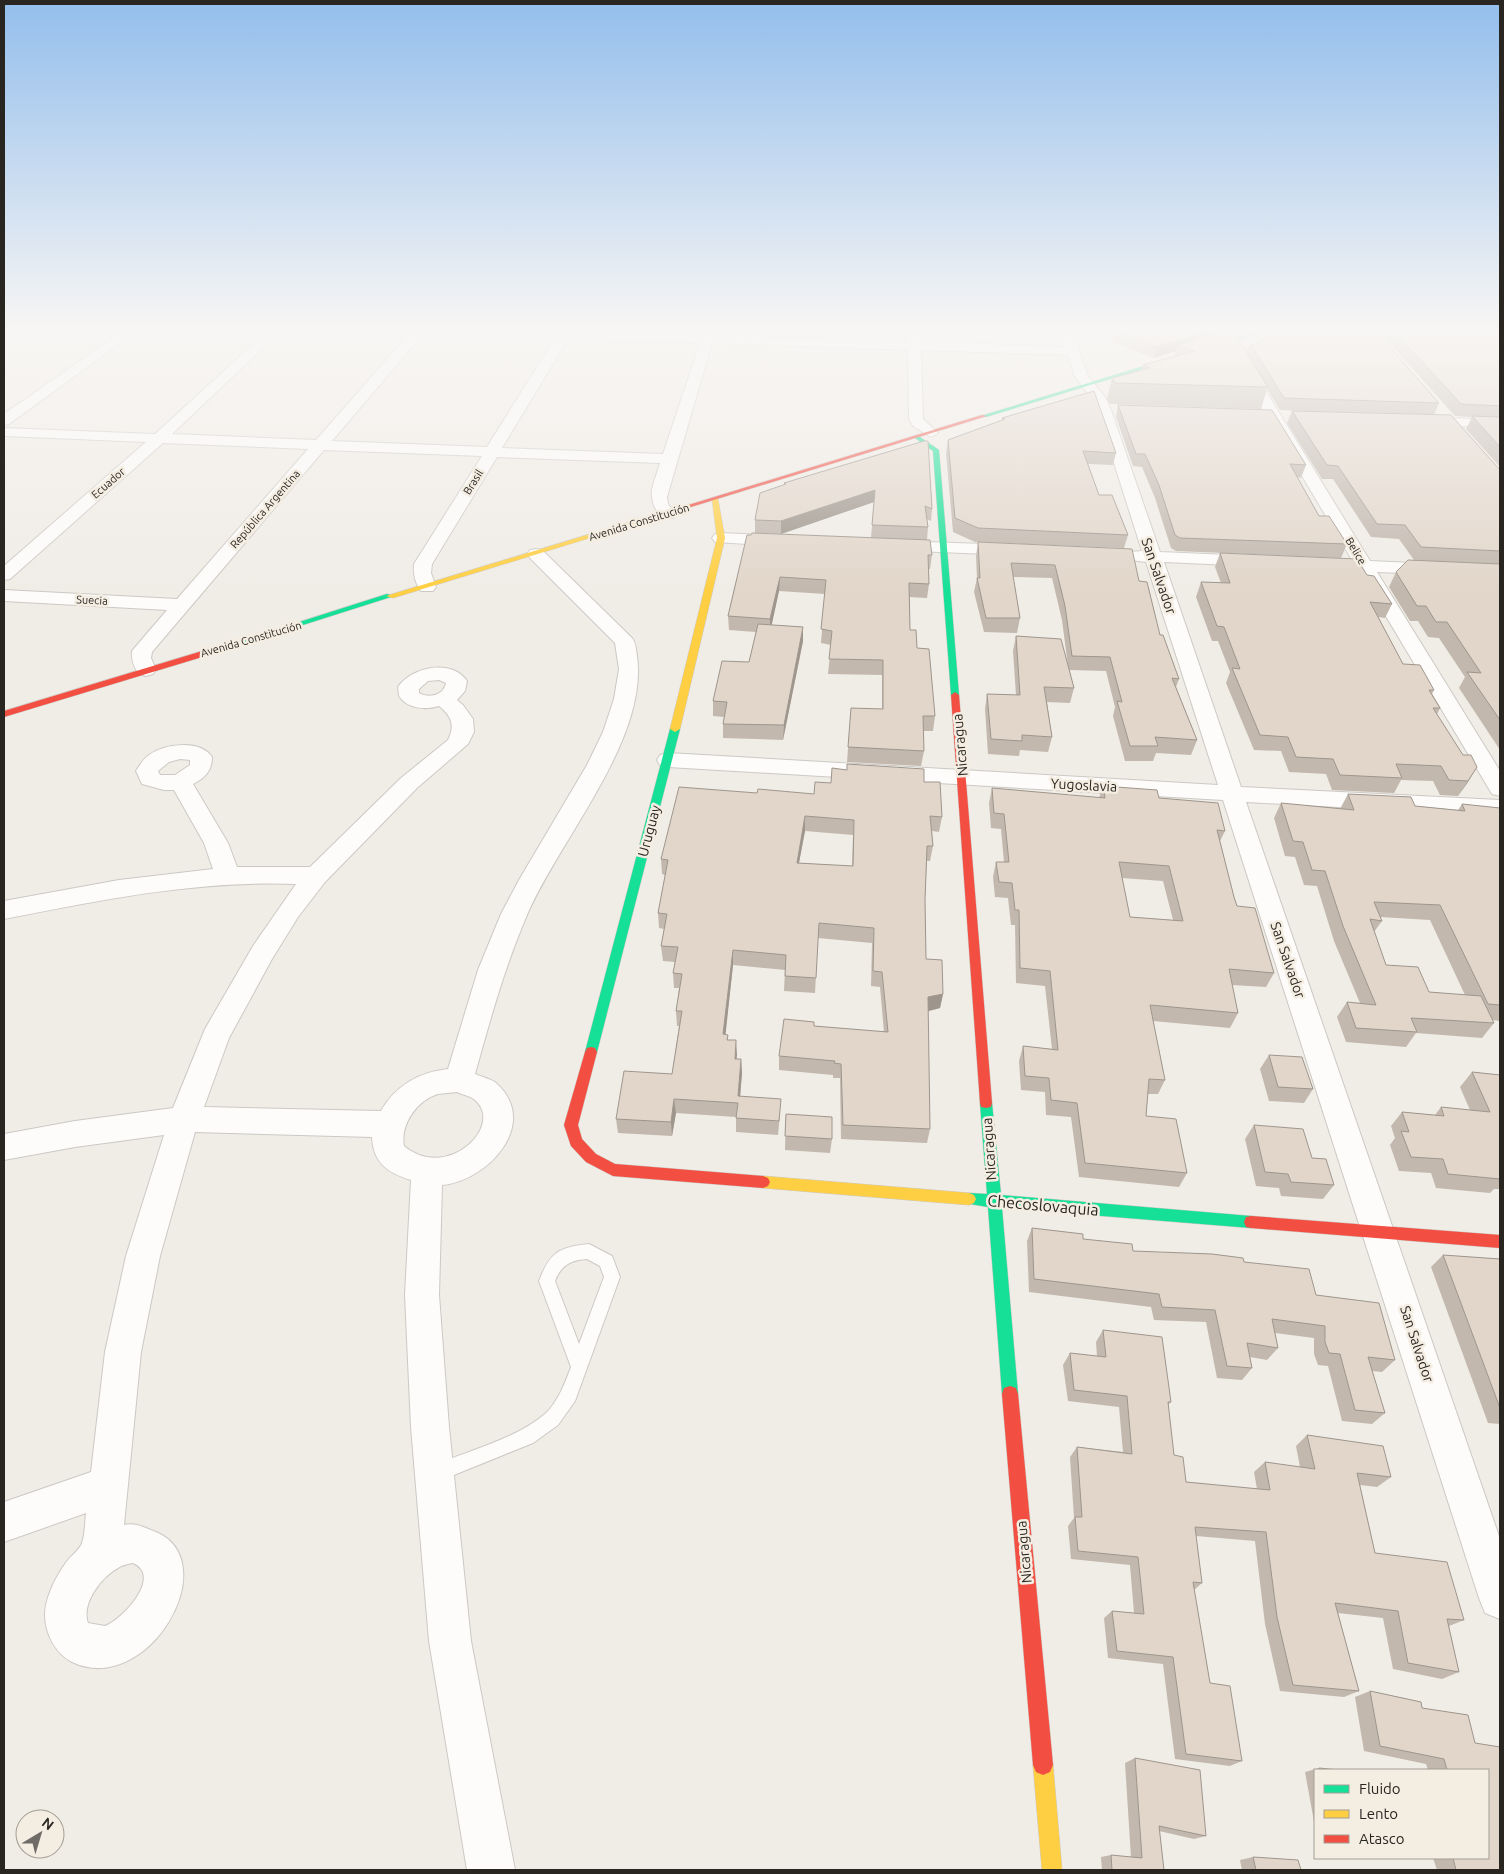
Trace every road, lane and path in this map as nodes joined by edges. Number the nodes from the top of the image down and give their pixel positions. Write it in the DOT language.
graph roads {
  1 [pos="184,415"];
  2 [pos="346,415"];
  3 [pos="514,415"];
  4 [pos="683,415"];
  5 [pos="916,415"];
  6 [pos="990,415"];
  7 [pos="1114,415"];
  8 [pos="1445,415"];
  9 [pos="1255,416"];
  10 [pos="1274,416"];
  11 [pos="1294,417"];
  12 [pos="1412,421"];
  13 [pos="1451,422"];
  14 [pos="1500,424"];
  15 [pos="4,432"];
  16 [pos="932,433"];
  17 [pos="1463,436"];
  18 [pos="917,437"];
  19 [pos="157,440"];
  20 [pos="320,446"];
  21 [pos="492,451"];
  22 [pos="669,459"];
  23 [pos="715,499"];
  24 [pos="667,514"];
  25 [pos="721,538"];
  26 [pos="798,542"];
  27 [pos="876,545"];
  28 [pos="944,548"];
  29 [pos="1033,551"];
  30 [pos="536,554"];
  31 [pos="1123,555"];
  32 [pos="1152,556"];
  33 [pos="1268,562"];
  34 [pos="1307,564"];
  35 [pos="1365,566"];
  36 [pos="1500,572"];
  37 [pos="4,575"];
  38 [pos="427,587"];
  39 [pos="4,596"];
  40 [pos="181,605"];
  41 [pos="146,670"];
  42 [pos="443,699"];
  43 [pos="4,714"];
  44 [pos="668,760"];
  45 [pos="962,779"];
  46 [pos="180,781"];
  47 [pos="1500,789"];
  48 [pos="1232,793"];
  49 [pos="1500,808"];
  50 [pos="316,876"];
  51 [pos="228,877"];
  52 [pos="4,910"];
  53 [pos="460,1080"];
  54 [pos="184,1120"];
  55 [pos="389,1124"];
  56 [pos="4,1147"];
  57 [pos="588,1158"];
  58 [pos="427,1173"];
  59 [pos="993,1201"];
  60 [pos="1380,1232"];
  61 [pos="1500,1242"];
  62 [pos="579,1366"];
  63 [pos="434,1474"];
  64 [pos="107,1486"];
  65 [pos="4,1522"];
  66 [pos="101,1554"];
  67 [pos="1500,1598"];
  68 [pos="490,1870"];
  69 [pos="1052,1870"];
  1 -- 19 [label="street, Ecuador"];
  2 -- 20 [label="street, República Argentina"];
  3 -- 21 [label="street, Brasil"];
  4 -- 22 [label="street"];
  5 -- 16 [label="street"];
  6 -- 16 [label="street, Avenida Constitución"];
  7 -- 32 [label="street, San Salvador"];
  8 -- 13 [label="street"];
  9 -- 10 [label="street"];
  10 -- 11 [label="street"];
  10 -- 35 [label="street, Belice"];
  12 -- 13 [label="street"];
  13 -- 14 [label="street"];
  13 -- 17 [label="street"];
  15 -- 19 [label="street"];
  16 -- 18 [label="street, Avenida Constitución"];
  18 -- 23 [label="street, Avenida Constitución"];
  18 -- 28 [label="street, Nicaragua"];
  19 -- 20 [label="street"];
  19 -- 37 [label="street, Ecuador"];
  20 -- 21 [label="street"];
  20 -- 40 [label="street, República Argentina"];
  21 -- 22 [label="street"];
  21 -- 38 [label="street, Brasil"];
  22 -- 24 [label="street"];
  23 -- 24 [label="street, Avenida Constitución"];
  23 -- 25 [label="street, Uruguay"];
  24 -- 30 [label="street, Avenida Constitución"];
  25 -- 26 [label="street"];
  25 -- 44 [label="street, Uruguay"];
  27 -- 28 [label="street"];
  28 -- 29 [label="street"];
  28 -- 45 [label="street, Nicaragua"];
  30 -- 38 [label="street, Avenida Constitución"];
  30 -- 53 [label="street"];
  31 -- 32 [label="street"];
  32 -- 33 [label="street"];
  32 -- 48 [label="street, San Salvador"];
  34 -- 35 [label="street"];
  35 -- 36 [label="street"];
  35 -- 47 [label="street, Belice"];
  38 -- 41 [label="street, Avenida Constitución"];
  39 -- 40 [label="street, Suecia"];
  40 -- 41 [label="street, República Argentina"];
  41 -- 43 [label="street, Avenida Constitución"];
  42 -- 50 [label="street"];
  44 -- 45 [label="street, Yugoslavia"];
  44 -- 57 [label="street, Uruguay"];
  45 -- 48 [label="street, Yugoslavia"];
  45 -- 59 [label="street, Nicaragua"];
  46 -- 51 [label="street"];
  48 -- 49 [label="street, Yugoslavia"];
  48 -- 60 [label="street, San Salvador"];
  50 -- 51 [label="street"];
  50 -- 54 [label="street"];
  51 -- 52 [label="street"];
  53 -- 55 [label="street"];
  53 -- 58 [label="street"];
  54 -- 55 [label="street"];
  54 -- 56 [label="street"];
  54 -- 64 [label="street"];
  55 -- 58 [label="street"];
  57 -- 59 [label="street, Checoslovaquia"];
  58 -- 63 [label="street"];
  59 -- 60 [label="street, Checoslovaquia"];
  59 -- 69 [label="street, Nicaragua"];
  60 -- 61 [label="street, Checoslovaquia"];
  60 -- 67 [label="street, San Salvador"];
  62 -- 62 [label="lane"];
  62 -- 63 [label="lane"];
  63 -- 68 [label="street"];
  64 -- 65 [label="street"];
  64 -- 66 [label="street"];
}
